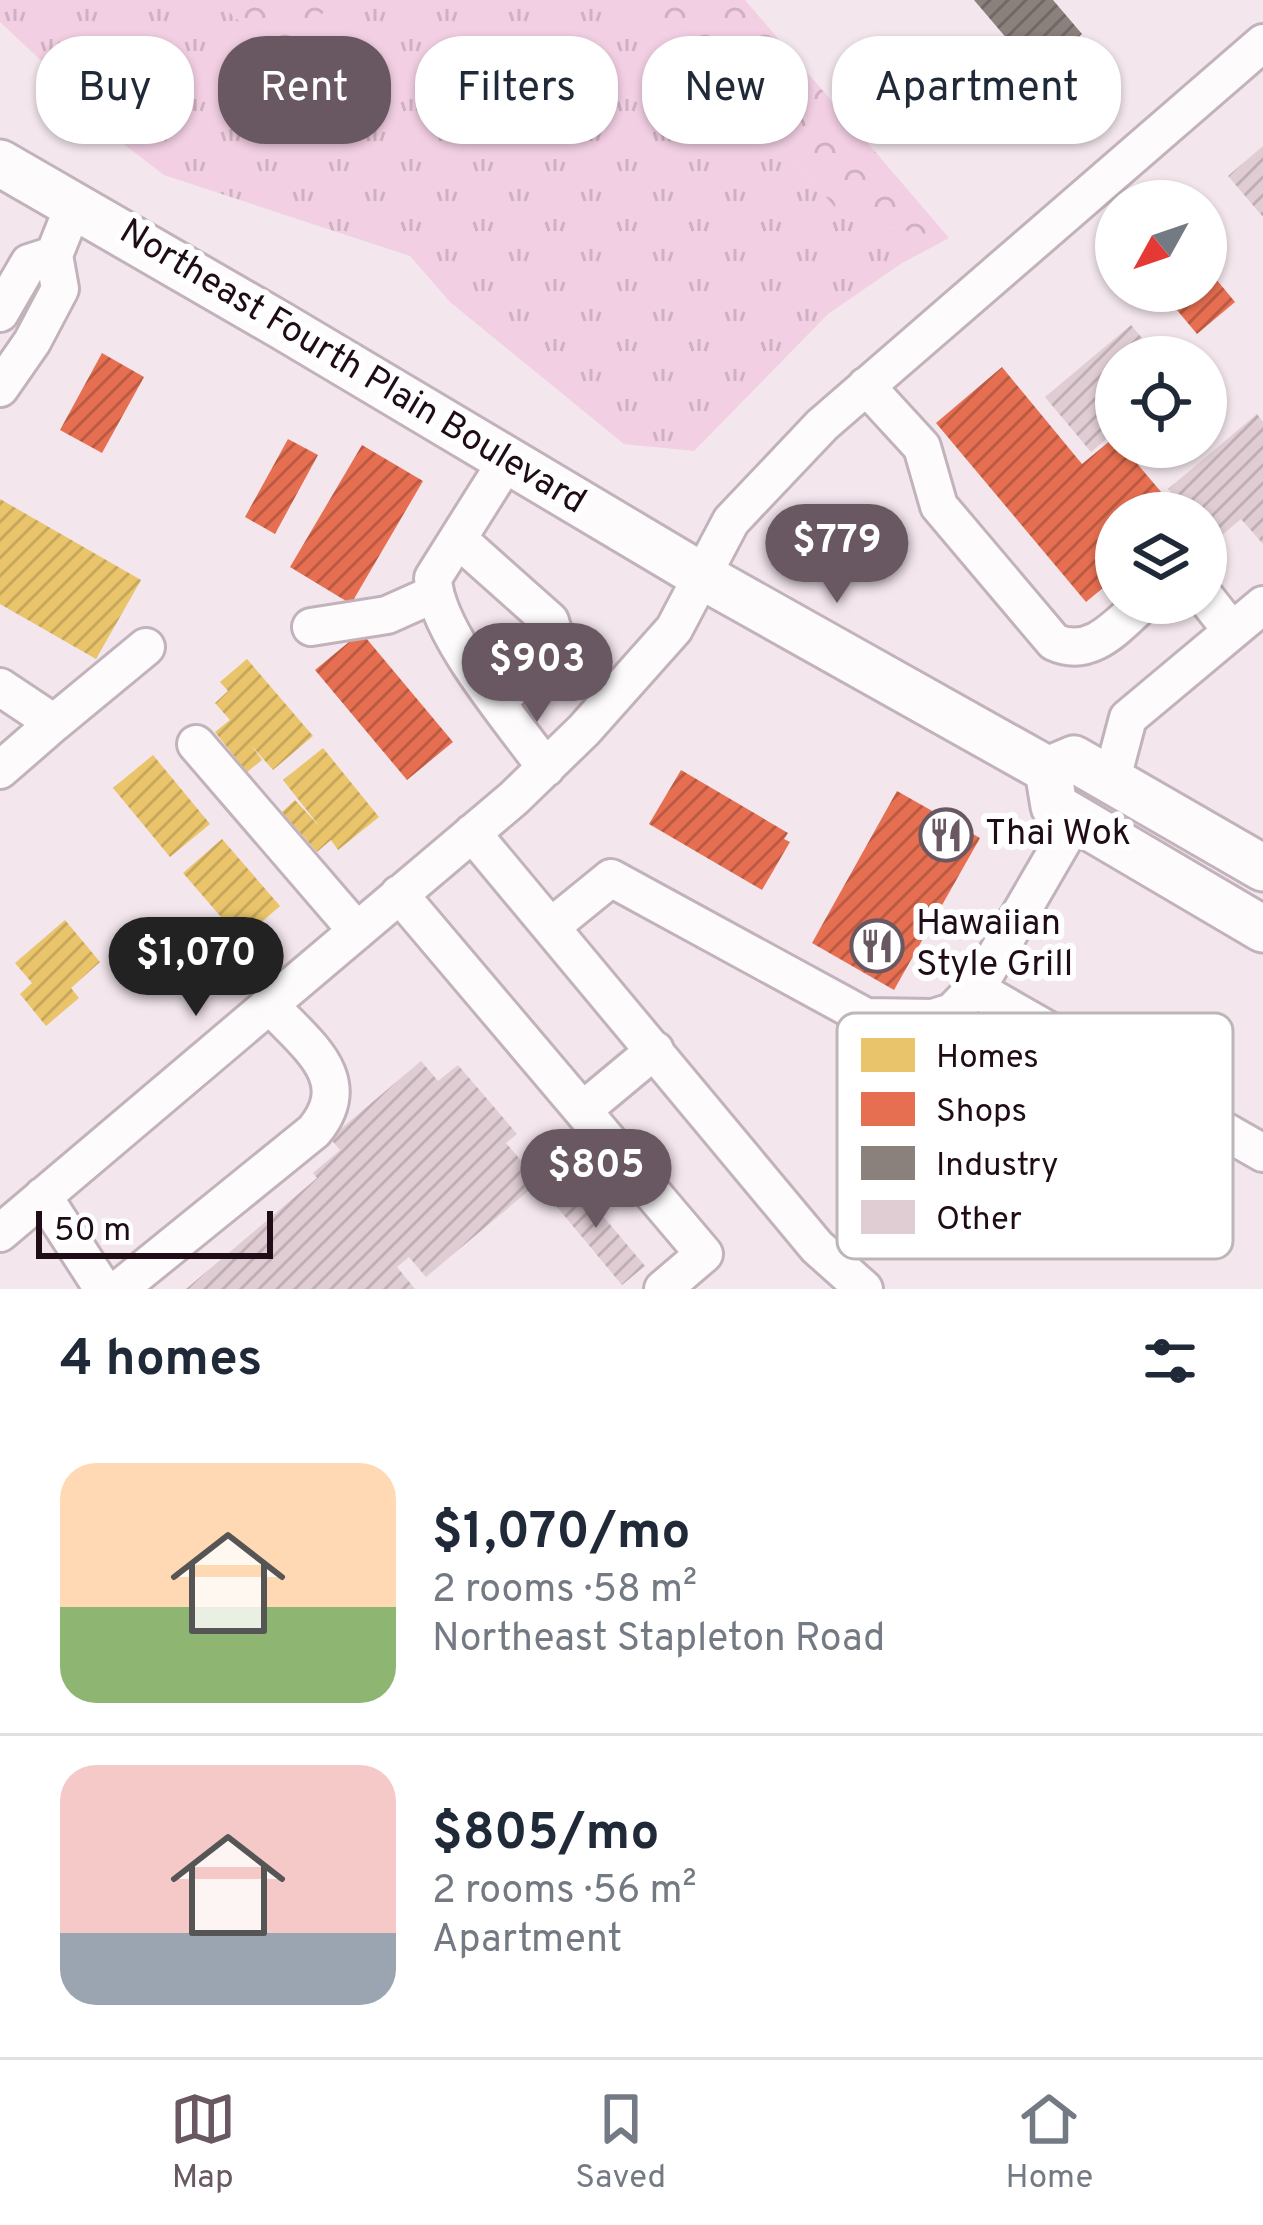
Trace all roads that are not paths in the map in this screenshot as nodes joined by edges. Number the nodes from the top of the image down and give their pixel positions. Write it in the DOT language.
graph roads {
  1 [pos="1263,44"];
  2 [pos="0,163"];
  3 [pos="74,206"];
  4 [pos="54,255"];
  5 [pos="0,314"];
  6 [pos="866,386"];
  7 [pos="0,388"];
  8 [pos="508,459"];
  9 [pos="458,539"];
  10 [pos="701,576"];
  11 [pos="434,594"];
  12 [pos="1263,605"];
  13 [pos="1117,624"];
  14 [pos="1226,624"];
  15 [pos="311,627"];
  16 [pos="1232,631"];
  17 [pos="146,647"];
  18 [pos="0,687"];
  19 [pos="498,702"];
  20 [pos="54,723"];
  21 [pos="196,744"];
  22 [pos="546,768"];
  23 [pos="0,770"];
  24 [pos="1048,770"];
  25 [pos="1112,782"];
  26 [pos="1076,818"];
  27 [pos="472,833"];
  28 [pos="1263,868"];
  29 [pos="399,894"];
  30 [pos="552,926"];
  31 [pos="1263,928"];
  32 [pos="357,931"];
  33 [pos="976,989"];
  34 [pos="269,1004"];
  35 [pos="859,1013"];
  36 [pos="949,1013"];
  37 [pos="1018,1013"];
  38 [pos="655,1050"];
  39 [pos="583,1110"];
  40 [pos="1233,1136"];
  41 [pos="1263,1153"];
  42 [pos="43,1196"];
  43 [pos="0,1233"];
  44 [pos="103,1289"];
  45 [pos="119,1289"];
  46 [pos="663,1289"];
  47 [pos="864,1289"];
  1 -- 6 [label="street"];
  2 -- 3 [label="main road, Northeast Fourth Plain Boulevard"];
  3 -- 4 [label="street"];
  3 -- 8 [label="main road, Northeast Fourth Plain Boulevard"];
  4 -- 5 [label="street"];
  4 -- 7 [label="street"];
  6 -- 10 [label="street"];
  6 -- 13 [label="street"];
  8 -- 9 [label="street"];
  8 -- 10 [label="main road, Northeast Fourth Plain Boulevard"];
  9 -- 11 [label="street"];
  9 -- 19 [label="street"];
  10 -- 22 [label="street"];
  10 -- 24 [label="main road, Northeast Fourth Plain Boulevard"];
  11 -- 15 [label="street"];
  11 -- 19 [label="street"];
  12 -- 16 [label="street"];
  14 -- 16 [label="street"];
  16 -- 25 [label="street"];
  17 -- 20 [label="street"];
  18 -- 20 [label="street"];
  19 -- 22 [label="street"];
  20 -- 23 [label="street"];
  21 -- 32 [label="street"];
  22 -- 27 [label="street"];
  24 -- 25 [label="main road"];
  24 -- 26 [label="main road"];
  25 -- 28 [label="main road"];
  26 -- 31 [label="main road"];
  26 -- 33 [label="street"];
  27 -- 29 [label="street"];
  27 -- 30 [label="street"];
  29 -- 32 [label="street"];
  29 -- 39 [label="street"];
  30 -- 35 [label="street"];
  30 -- 38 [label="street"];
  32 -- 34 [label="street"];
  33 -- 36 [label="street"];
  33 -- 37 [label="street"];
  34 -- 42 [label="street"];
  34 -- 45 [label="street"];
  38 -- 39 [label="street"];
  38 -- 47 [label="street"];
  39 -- 46 [label="street"];
  40 -- 41 [label="street"];
  42 -- 43 [label="street"];
  42 -- 44 [label="street"];
}
